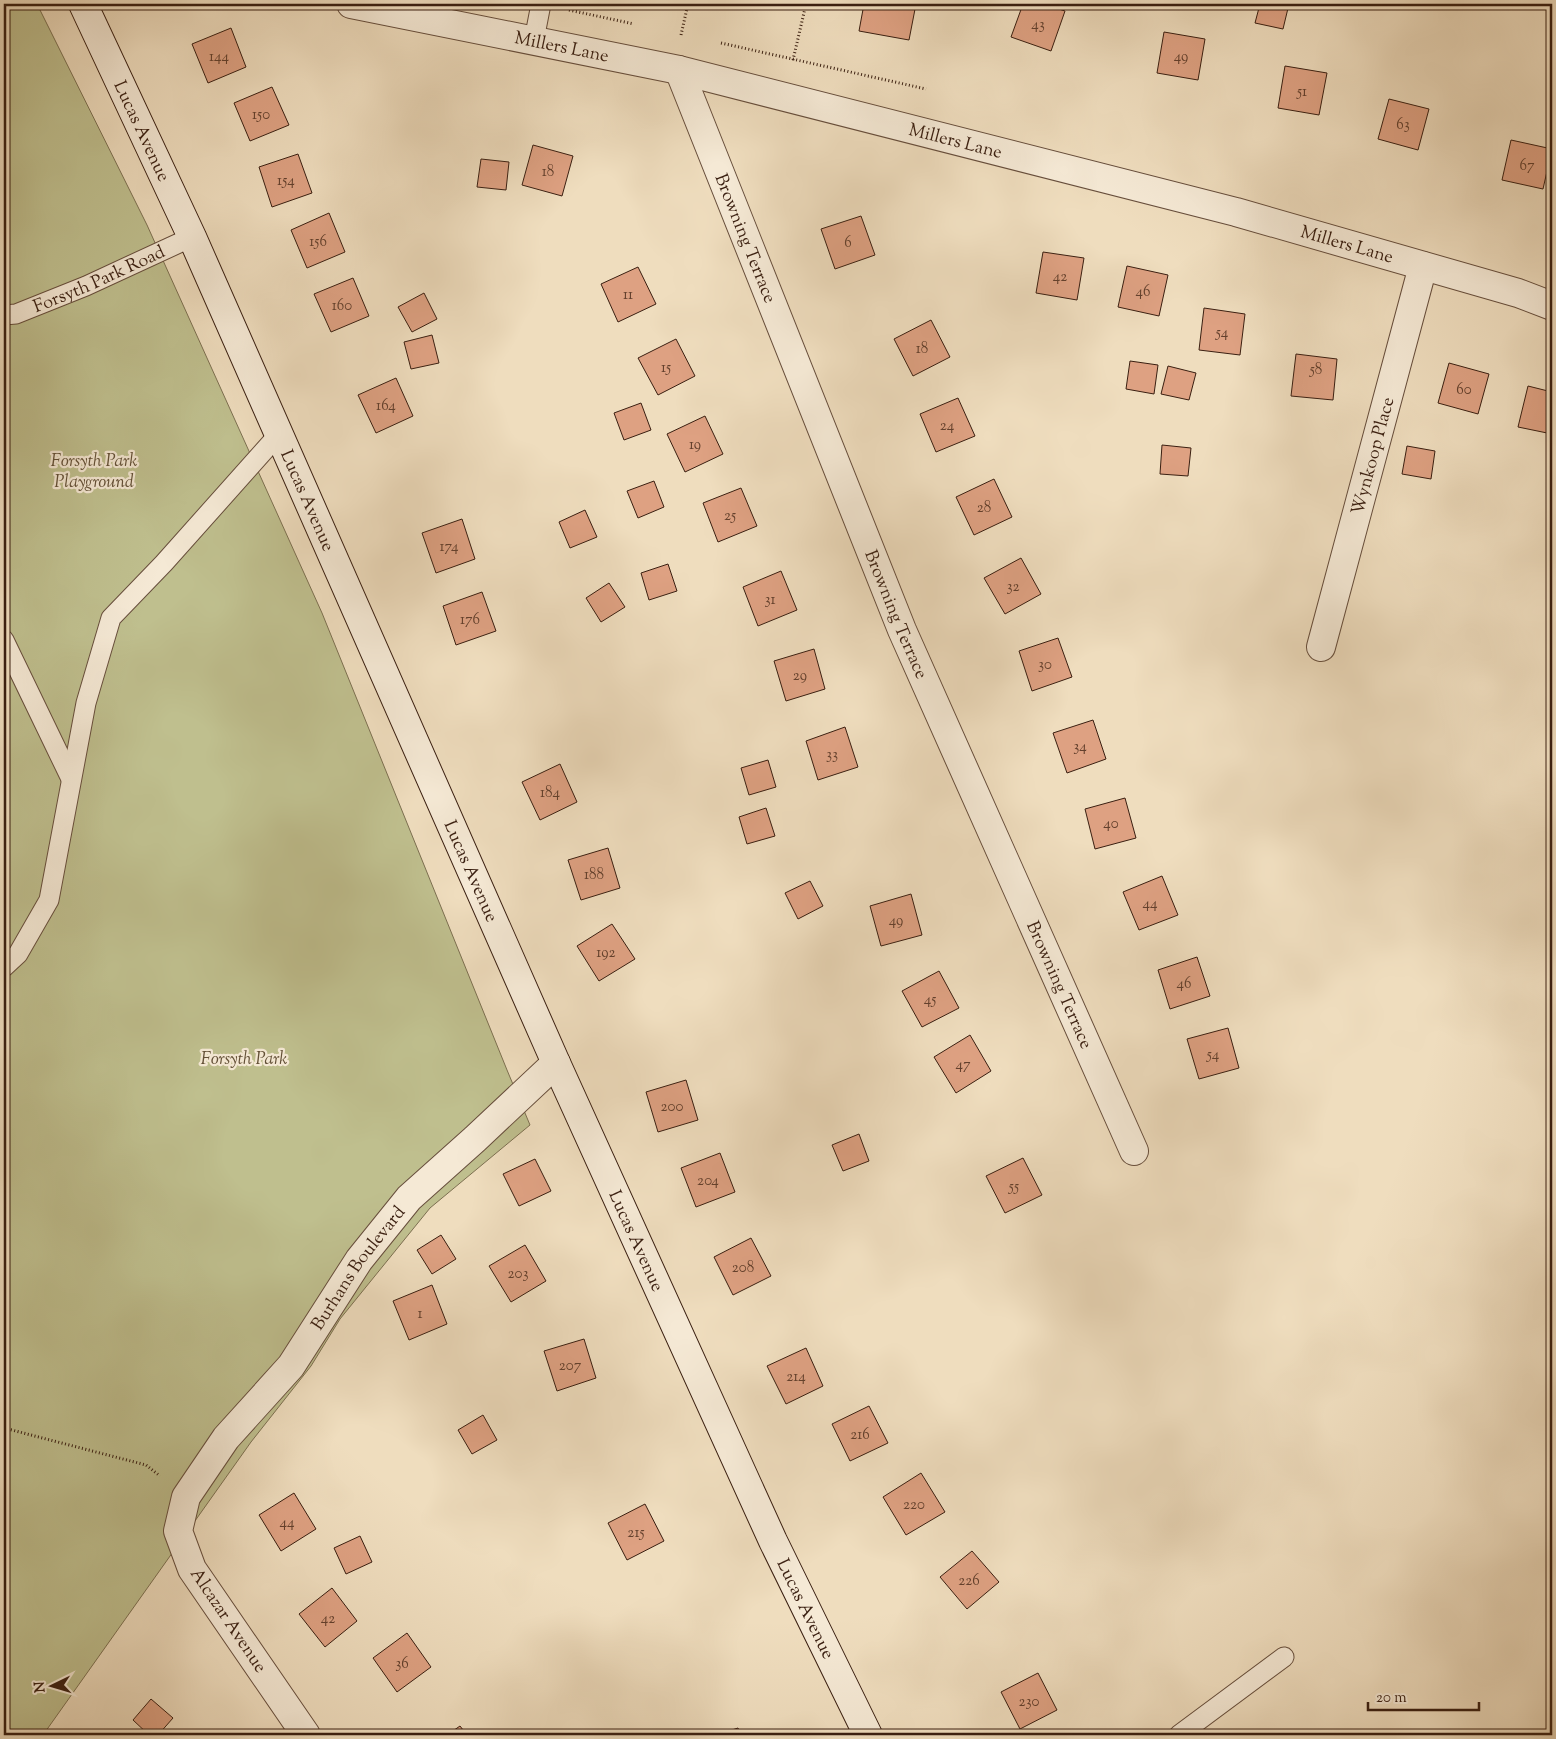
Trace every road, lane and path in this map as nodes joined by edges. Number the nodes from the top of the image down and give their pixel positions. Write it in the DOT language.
graph roads {
  1 [pos="83,4"];
  2 [pos="352,4"];
  3 [pos="541,4"];
  4 [pos="688,4"];
  5 [pos="806,4"];
  6 [pos="560,8"];
  7 [pos="635,24"];
  8 [pos="672,33"];
  9 [pos="681,35"];
  10 [pos="690,37"];
  11 [pos="534,40"];
  12 [pos="718,43"];
  13 [pos="793,60"];
  14 [pos="679,70"];
  15 [pos="926,89"];
  16 [pos="192,237"];
  17 [pos="1423,266"];
  18 [pos="1552,306"];
  19 [pos="4,315"];
  20 [pos="278,434"];
  21 [pos="4,640"];
  22 [pos="1321,647"];
  23 [pos="71,779"];
  24 [pos="4,967"];
  25 [pos="556,1063"];
  26 [pos="1134,1150"];
  27 [pos="4,1428"];
  28 [pos="186,1497"];
  29 [pos="1284,1657"];
  30 [pos="306,1735"];
  31 [pos="868,1735"];
  32 [pos="1179,1735"];
  1 -- 16 [label="street, Lucas Avenue"];
  2 -- 11 [label="street, Millers Lane"];
  3 -- 11 [label="lane"];
  4 -- 9 [label="path"];
  5 -- 13 [label="path"];
  6 -- 7 [label="path"];
  8 -- 9 [label="path"];
  9 -- 10 [label="path"];
  11 -- 14 [label="street, Millers Lane"];
  12 -- 13 [label="path"];
  13 -- 15 [label="path"];
  14 -- 17 [label="street, Millers Lane"];
  14 -- 26 [label="street, Browning Terrace"];
  16 -- 19 [label="lane, Forsyth Park Road"];
  16 -- 20 [label="street, Lucas Avenue"];
  17 -- 18 [label="street, Millers Lane"];
  17 -- 22 [label="street, Wynkoop Place"];
  20 -- 23 [label="lane"];
  20 -- 25 [label="street, Lucas Avenue"];
  21 -- 23 [label="lane"];
  23 -- 24 [label="lane"];
  25 -- 28 [label="street, Burhans Boulevard"];
  25 -- 31 [label="street, Lucas Avenue"];
  27 -- 28 [label="path"];
  28 -- 30 [label="street, Alcazar Avenue"];
  29 -- 32 [label="lane"];
}
